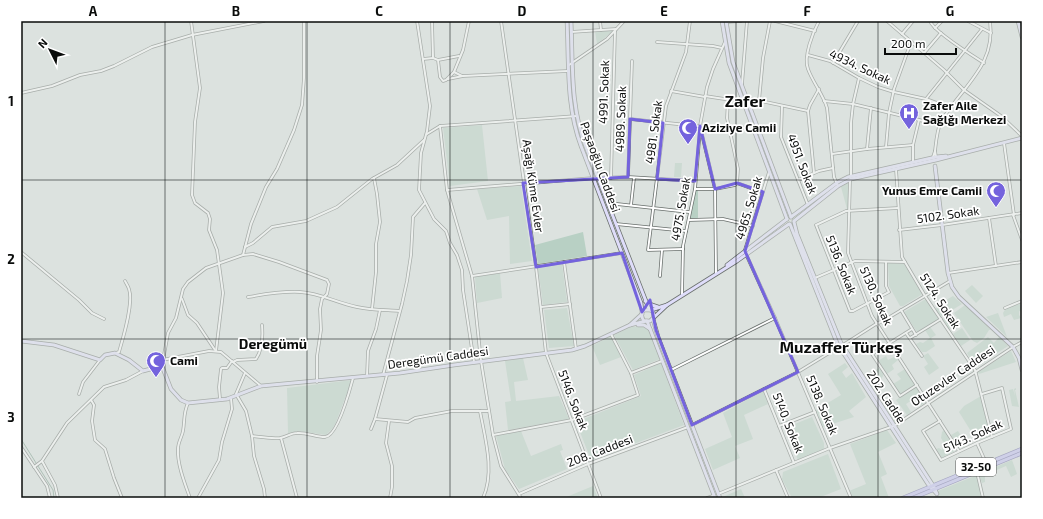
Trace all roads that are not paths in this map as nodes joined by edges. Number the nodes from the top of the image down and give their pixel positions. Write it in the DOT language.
graph roads {
  1 [pos="191,21"];
  2 [pos="264,21"];
  3 [pos="304,21"];
  4 [pos="417,21"];
  5 [pos="432,21"];
  6 [pos="469,21"];
  7 [pos="501,21"];
  8 [pos="567,21"];
  9 [pos="571,21"];
  10 [pos="600,21"];
  11 [pos="624,21"];
  12 [pos="690,21"];
  13 [pos="722,21"];
  14 [pos="726,21"];
  15 [pos="741,21"];
  16 [pos="747,21"];
  17 [pos="770,21"];
  18 [pos="775,21"];
  19 [pos="818,21"];
  20 [pos="858,21"];
  21 [pos="887,21"];
  22 [pos="913,21"];
  23 [pos="930,21"];
  24 [pos="942,21"];
  25 [pos="968,21"];
  26 [pos="990,21"];
  27 [pos="1018,21"];
  28 [pos="936,28"];
  29 [pos="982,28"];
  30 [pos="601,30"];
  31 [pos="616,30"];
  32 [pos="814,31"];
  33 [pos="572,32"];
  34 [pos="941,33"];
  35 [pos="991,33"];
  36 [pos="902,34"];
  37 [pos="192,35"];
  38 [pos="1022,37"];
  39 [pos="657,42"];
  40 [pos="725,42"];
  41 [pos="911,42"];
  42 [pos="688,44"];
  43 [pos="722,48"];
  44 [pos="965,50"];
  45 [pos="924,53"];
  46 [pos="808,55"];
  47 [pos="459,56"];
  48 [pos="433,58"];
  49 [pos="423,59"];
  50 [pos="438,60"];
  51 [pos="632,61"];
  52 [pos="573,62"];
  53 [pos="833,63"];
  54 [pos="984,63"];
  55 [pos="569,65"];
  56 [pos="569,71"];
  57 [pos="454,72"];
  58 [pos="947,72"];
  59 [pos="508,74"];
  60 [pos="463,76"];
  61 [pos="859,78"];
  62 [pos="448,79"];
  63 [pos="742,85"];
  64 [pos="819,89"];
  65 [pos="964,90"];
  66 [pos="671,91"];
  67 [pos="894,92"];
  68 [pos="21,93"];
  69 [pos="705,96"];
  70 [pos="747,99"];
  71 [pos="728,100"];
  72 [pos="926,100"];
  73 [pos="743,101"];
  74 [pos="759,101"];
  75 [pos="824,101"];
  76 [pos="853,104"];
  77 [pos="782,106"];
  78 [pos="872,108"];
  79 [pos="950,108"];
  80 [pos="808,111"];
  81 [pos="889,113"];
  82 [pos="575,117"];
  83 [pos="630,119"];
  84 [pos="919,120"];
  85 [pos="515,121"];
  86 [pos="663,123"];
  87 [pos="940,125"];
  88 [pos="440,126"];
  89 [pos="700,126"];
  90 [pos="729,127"];
  91 [pos="753,128"];
  92 [pos="426,134"];
  93 [pos="1022,137"];
  94 [pos="424,140"];
  95 [pos="1004,143"];
  96 [pos="913,145"];
  97 [pos="886,147"];
  98 [pos="867,149"];
  99 [pos="851,151"];
  100 [pos="832,154"];
  101 [pos="935,159"];
  102 [pos="913,162"];
  103 [pos="834,168"];
  104 [pos="896,169"];
  105 [pos="769,171"];
  106 [pos="814,173"];
  107 [pos="851,176"];
  108 [pos="628,177"];
  109 [pos="374,178"];
  110 [pos="593,178"];
  111 [pos="598,178"];
  112 [pos="610,178"];
  113 [pos="634,178"];
  114 [pos="657,179"];
  115 [pos="798,180"];
  116 [pos="850,180"];
  117 [pos="695,181"];
  118 [pos="523,183"];
  119 [pos="737,183"];
  120 [pos="838,185"];
  121 [pos="695,189"];
  122 [pos="715,189"];
  123 [pos="446,190"];
  124 [pos="763,192"];
  125 [pos="425,202"];
  126 [pos="607,203"];
  127 [pos="808,205"];
  128 [pos="631,206"];
  129 [pos="653,208"];
  130 [pos="898,208"];
  131 [pos="849,211"];
  132 [pos="690,212"];
  133 [pos="1022,213"];
  134 [pos="1013,215"];
  135 [pos="791,217"];
  136 [pos="990,218"];
  137 [pos="716,219"];
  138 [pos="787,219"];
  139 [pos="688,220"];
  140 [pos="794,222"];
  141 [pos="615,224"];
  142 [pos="789,224"];
  143 [pos="942,225"];
  144 [pos="753,226"];
  145 [pos="651,227"];
  146 [pos="899,230"];
  147 [pos="686,231"];
  148 [pos="1022,240"];
  149 [pos="245,247"];
  150 [pos="662,250"];
  151 [pos="683,250"];
  152 [pos="21,252"];
  153 [pos="622,252"];
  154 [pos="746,252"];
  155 [pos="242,255"];
  156 [pos="564,262"];
  157 [pos="851,262"];
  158 [pos="886,262"];
  159 [pos="905,262"];
  160 [pos="1022,262"];
  161 [pos="218,263"];
  162 [pos="536,266"];
  163 [pos="996,266"];
  164 [pos="834,270"];
  165 [pos="948,273"];
  166 [pos="716,274"];
  167 [pos="472,276"];
  168 [pos="660,276"];
  169 [pos="813,279"];
  170 [pos="125,281"];
  171 [pos="950,282"];
  172 [pos="682,295"];
  173 [pos="324,296"];
  174 [pos="925,296"];
  175 [pos="248,297"];
  176 [pos="182,299"];
  177 [pos="645,301"];
  178 [pos="1022,301"];
  179 [pos="570,304"];
  180 [pos="666,304"];
  181 [pos="867,304"];
  182 [pos="541,307"];
  183 [pos="660,307"];
  184 [pos="1005,308"];
  185 [pos="372,309"];
  186 [pos="380,310"];
  187 [pos="650,310"];
  188 [pos="901,310"];
  189 [pos="399,311"];
  190 [pos="642,313"];
  191 [pos="653,318"];
  192 [pos="775,318"];
  193 [pos="104,319"];
  194 [pos="941,319"];
  195 [pos="646,321"];
  196 [pos="262,325"];
  197 [pos="630,325"];
  198 [pos="635,325"];
  199 [pos="877,325"];
  200 [pos="651,329"];
  201 [pos="912,329"];
  202 [pos="906,333"];
  203 [pos="611,334"];
  204 [pos="916,335"];
  205 [pos="910,338"];
  206 [pos="21,341"];
  207 [pos="1022,342"];
  208 [pos="889,343"];
  209 [pos="841,346"];
  210 [pos="1013,347"];
  211 [pos="576,349"];
  212 [pos="216,351"];
  213 [pos="115,353"];
  214 [pos="546,353"];
  215 [pos="922,356"];
  216 [pos="100,360"];
  217 [pos="162,360"];
  218 [pos="481,361"];
  219 [pos="663,361"];
  220 [pos="233,362"];
  221 [pos="474,362"];
  222 [pos="162,366"];
  223 [pos="671,370"];
  224 [pos="1022,370"];
  225 [pos="143,371"];
  226 [pos="976,371"];
  227 [pos="798,372"];
  228 [pos="245,373"];
  229 [pos="631,373"];
  230 [pos="388,374"];
  231 [pos="383,375"];
  232 [pos="367,376"];
  233 [pos="353,378"];
  234 [pos="317,382"];
  235 [pos="917,385"];
  236 [pos="261,386"];
  237 [pos="764,389"];
  238 [pos="79,394"];
  239 [pos="236,394"];
  240 [pos="982,394"];
  241 [pos="231,397"];
  242 [pos="220,399"];
  243 [pos="91,400"];
  244 [pos="929,402"];
  245 [pos="188,403"];
  246 [pos="480,411"];
  247 [pos="489,411"];
  248 [pos="815,412"];
  249 [pos="375,420"];
  250 [pos="389,420"];
  251 [pos="572,420"];
  252 [pos="940,421"];
  253 [pos="690,426"];
  254 [pos="779,426"];
  255 [pos="893,427"];
  256 [pos="371,429"];
  257 [pos="493,435"];
  258 [pos="252,436"];
  259 [pos="992,437"];
  260 [pos="281,438"];
  261 [pos="977,443"];
  262 [pos="21,447"];
  263 [pos="830,448"];
  264 [pos="1022,449"];
  265 [pos="959,451"];
  266 [pos="1022,453"];
  267 [pos="41,462"];
  268 [pos="794,463"];
  269 [pos="986,463"];
  270 [pos="588,464"];
  271 [pos="35,466"];
  272 [pos="776,470"];
  273 [pos="977,472"];
  274 [pos="933,488"];
  275 [pos="519,494"];
  276 [pos="717,496"];
  277 [pos="50,498"];
  278 [pos="58,498"];
  279 [pos="122,498"];
  280 [pos="190,498"];
  281 [pos="198,498"];
  282 [pos="265,498"];
  283 [pos="297,498"];
  284 [pos="390,498"];
  285 [pos="483,498"];
  286 [pos="521,498"];
  287 [pos="601,498"];
  288 [pos="707,498"];
  289 [pos="788,498"];
  290 [pos="851,498"];
  291 [pos="903,498"];
  292 [pos="913,498"];
  293 [pos="937,498"];
  294 [pos="983,498"];
  1 -- 37 [label="street"];
  2 -- 37 [label="street"];
  3 -- 149 [label="street"];
  4 -- 49 [label="street"];
  5 -- 48 [label="street"];
  6 -- 47 [label="street"];
  7 -- 59 [label="street, Aşağı Küme Evler"];
  8 -- 55 [label="street, Paşaoğlu Caddesi"];
  9 -- 33 [label="street, Paşaoğlu Caddesi"];
  10 -- 30 [label="street"];
  11 -- 31 [label="street"];
  12 -- 42 [label="street, 4981. Sokak"];
  13 -- 40 [label="street"];
  14 -- 15 [label="street"];
  14 -- 63 [label="street"];
  16 -- 63 [label="street"];
  17 -- 74 [label="street"];
  18 -- 32 [label="street"];
  19 -- 32 [label="street"];
  20 -- 53 [label="street"];
  21 -- 36 [label="street"];
  22 -- 36 [label="street"];
  23 -- 28 [label="street"];
  24 -- 28 [label="street"];
  25 -- 29 [label="street"];
  26 -- 35 [label="street"];
  27 -- 38 [label="street"];
  28 -- 34 [label="street"];
  29 -- 35 [label="street"];
  29 -- 44 [label="street"];
  30 -- 31 [label="street"];
  30 -- 33 [label="street"];
  31 -- 52 [label="street"];
  31 -- 112 [label="street, 4991. Sokak"];
  32 -- 46 [label="street"];
  33 -- 52 [label="street, Paşaoğlu Caddesi"];
  34 -- 44 [label="street"];
  34 -- 45 [label="street"];
  35 -- 54 [label="street"];
  36 -- 41 [label="street"];
  37 -- 68 [label="street"];
  37 -- 161 [label="street"];
  39 -- 42 [label="street"];
  40 -- 43 [label="street, 4975. Sokak"];
  40 -- 73 [label="street"];
  41 -- 45 [label="street"];
  41 -- 67 [label="street"];
  42 -- 43 [label="street"];
  42 -- 66 [label="street, 4981. Sokak"];
  43 -- 69 [label="street, 4975. Sokak"];
  44 -- 54 [label="street"];
  44 -- 58 [label="street"];
  45 -- 58 [label="street"];
  46 -- 53 [label="street, 4934. Sokak"];
  46 -- 64 [label="street"];
  47 -- 50 [label="street"];
  47 -- 57 [label="street"];
  48 -- 49 [label="street"];
  48 -- 50 [label="street"];
  49 -- 92 [label="street"];
  50 -- 62 [label="street"];
  51 -- 83 [label="street, 4989. Sokak"];
  52 -- 55 [label="street"];
  52 -- 82 [label="street, Paşaoğlu Caddesi"];
  53 -- 61 [label="street, 4934. Sokak"];
  54 -- 65 [label="street"];
  55 -- 56 [label="street, Paşaoğlu Caddesi"];
  56 -- 59 [label="street"];
  56 -- 82 [label="street, Paşaoğlu Caddesi"];
  57 -- 60 [label="street"];
  57 -- 62 [label="street"];
  58 -- 65 [label="street"];
  58 -- 72 [label="street"];
  59 -- 60 [label="street"];
  59 -- 85 [label="street, Aşağı Küme Evler"];
  60 -- 62 [label="street"];
  61 -- 67 [label="street, 4934. Sokak"];
  61 -- 76 [label="street, 5130. Sokak"];
  63 -- 70 [label="street"];
  64 -- 75 [label="street"];
  64 -- 80 [label="street"];
  65 -- 79 [label="street"];
  65 -- 93 [label="street"];
  66 -- 69 [label="street"];
  66 -- 86 [label="street, 4981. Sokak"];
  67 -- 72 [label="street, 4934. Sokak"];
  67 -- 81 [label="street"];
  69 -- 71 [label="street"];
  69 -- 89 [label="street, 4975. Sokak"];
  70 -- 73 [label="street"];
  70 -- 74 [label="street"];
  70 -- 135 [label="street"];
  71 -- 73 [label="street"];
  71 -- 90 [label="street"];
  72 -- 79 [label="street, 4934. Sokak"];
  73 -- 91 [label="street"];
  74 -- 77 [label="street"];
  75 -- 76 [label="street"];
  75 -- 100 [label="street"];
  76 -- 78 [label="street"];
  76 -- 99 [label="street, 5130. Sokak"];
  77 -- 80 [label="street"];
  77 -- 115 [label="street, 4951. Sokak"];
  78 -- 81 [label="street"];
  78 -- 98 [label="street"];
  79 -- 87 [label="street"];
  80 -- 106 [label="street"];
  81 -- 84 [label="street"];
  81 -- 97 [label="street"];
  82 -- 85 [label="street"];
  82 -- 110 [label="street, Paşaoğlu Caddesi"];
  82 -- 111 [label="street, Paşaoğlu Caddesi"];
  83 -- 86 [label="street"];
  83 -- 108 [label="street, 4989. Sokak"];
  84 -- 87 [label="street"];
  84 -- 96 [label="street"];
  85 -- 88 [label="street"];
  85 -- 118 [label="street, Aşağı Küme Evler"];
  86 -- 89 [label="street"];
  86 -- 114 [label="street, 4981. Sokak"];
  87 -- 101 [label="street"];
  88 -- 92 [label="street"];
  88 -- 123 [label="street"];
  89 -- 90 [label="street"];
  89 -- 117 [label="street, 4975. Sokak"];
  89 -- 122 [label="street"];
  90 -- 91 [label="street"];
  90 -- 119 [label="street"];
  91 -- 105 [label="street"];
  92 -- 94 [label="street"];
  93 -- 95 [label="street"];
  94 -- 109 [label="street"];
  94 -- 125 [label="street"];
  95 -- 101 [label="street"];
  95 -- 134 [label="street"];
  96 -- 97 [label="street"];
  96 -- 102 [label="street"];
  97 -- 98 [label="street"];
  98 -- 99 [label="street"];
  99 -- 100 [label="street"];
  99 -- 107 [label="street, 5130. Sokak"];
  100 -- 103 [label="street"];
  101 -- 102 [label="street"];
  101 -- 104 [label="street"];
  101 -- 143 [label="street"];
  102 -- 107 [label="street"];
  103 -- 106 [label="street"];
  103 -- 120 [label="street"];
  104 -- 116 [label="street"];
  104 -- 130 [label="street, 5124. Sokak"];
  105 -- 124 [label="street, 4965. Sokak"];
  105 -- 138 [label="street"];
  106 -- 115 [label="street"];
  107 -- 116 [label="street, 5130. Sokak"];
  107 -- 120 [label="street"];
  108 -- 112 [label="street"];
  108 -- 113 [label="street"];
  109 -- 149 [label="street"];
  109 -- 185 [label="street"];
  110 -- 111 [label="street"];
  110 -- 118 [label="street"];
  110 -- 153 [label="street, Paşaoğlu Caddesi"];
  111 -- 112 [label="street"];
  111 -- 126 [label="street, Paşaoğlu Caddesi"];
  113 -- 114 [label="street"];
  113 -- 128 [label="street"];
  114 -- 117 [label="street"];
  114 -- 129 [label="street, 4981. Sokak"];
  115 -- 127 [label="street, 4951. Sokak"];
  116 -- 120 [label="street"];
  116 -- 131 [label="street, 5130. Sokak"];
  117 -- 121 [label="street, 4975. Sokak"];
  118 -- 123 [label="street"];
  118 -- 162 [label="street, Aşağı Küme Evler"];
  119 -- 122 [label="street"];
  119 -- 124 [label="street"];
  120 -- 127 [label="street"];
  120 -- 140 [label="street"];
  121 -- 122 [label="street"];
  121 -- 132 [label="street, 4975. Sokak"];
  122 -- 137 [label="street"];
  123 -- 167 [label="street"];
  124 -- 144 [label="street, 4965. Sokak"];
  125 -- 189 [label="street"];
  125 -- 221 [label="street"];
  126 -- 128 [label="street"];
  126 -- 141 [label="street, Paşaoğlu Caddesi"];
  127 -- 135 [label="street"];
  128 -- 129 [label="street"];
  129 -- 132 [label="street"];
  129 -- 145 [label="street, 4981. Sokak"];
  130 -- 131 [label="street"];
  130 -- 146 [label="street, 5124. Sokak"];
  131 -- 157 [label="street, 5130. Sokak"];
  131 -- 164 [label="street, 5136. Sokak"];
  132 -- 139 [label="street, 4975. Sokak"];
  133 -- 134 [label="street, 5102. Sokak"];
  134 -- 136 [label="street, 5102. Sokak"];
  134 -- 148 [label="street"];
  135 -- 138 [label="street"];
  135 -- 140 [label="street"];
  136 -- 143 [label="street, 5102. Sokak"];
  136 -- 163 [label="street"];
  137 -- 139 [label="street"];
  137 -- 144 [label="street"];
  137 -- 166 [label="street"];
  138 -- 142 [label="street"];
  138 -- 154 [label="street"];
  139 -- 147 [label="street, 4975. Sokak"];
  140 -- 142 [label="street"];
  140 -- 169 [label="street, 202. Cadde"];
  141 -- 145 [label="street"];
  141 -- 177 [label="street, Paşaoğlu Caddesi"];
  142 -- 154 [label="street"];
  142 -- 169 [label="street, 202. Cadde"];
  143 -- 146 [label="street, 5102. Sokak"];
  143 -- 165 [label="street"];
  144 -- 154 [label="street, 4965. Sokak"];
  145 -- 147 [label="street"];
  145 -- 150 [label="street, 4981. Sokak"];
  146 -- 159 [label="street, 5124. Sokak"];
  147 -- 151 [label="street, 4975. Sokak"];
  149 -- 155 [label="street"];
  150 -- 151 [label="street"];
  150 -- 168 [label="street"];
  151 -- 172 [label="street, 4975. Sokak"];
  152 -- 193 [label="street"];
  153 -- 156 [label="street"];
  153 -- 190 [label="street, Paşaoğlu Caddesi"];
  154 -- 166 [label="street"];
  154 -- 192 [label="street, 5138. Sokak"];
  155 -- 161 [label="street"];
  155 -- 173 [label="street"];
  156 -- 162 [label="street"];
  156 -- 179 [label="street"];
  157 -- 158 [label="street"];
  157 -- 164 [label="street"];
  157 -- 181 [label="street, 5130. Sokak"];
  158 -- 159 [label="street"];
  158 -- 181 [label="street"];
  159 -- 174 [label="street, 5124. Sokak"];
  160 -- 163 [label="street"];
  161 -- 176 [label="street"];
  161 -- 212 [label="street"];
  162 -- 167 [label="street"];
  162 -- 182 [label="street, Aşağı Küme Evler"];
  163 -- 165 [label="street"];
  164 -- 169 [label="street"];
  164 -- 181 [label="street, 5136. Sokak"];
  165 -- 171 [label="street"];
  166 -- 172 [label="street"];
  167 -- 218 [label="street"];
  169 -- 209 [label="street, 202. Cadde"];
  170 -- 213 [label="street"];
  171 -- 174 [label="street"];
  171 -- 210 [label="street"];
  172 -- 180 [label="street"];
  173 -- 175 [label="street"];
  173 -- 185 [label="street"];
  173 -- 234 [label="street"];
  174 -- 188 [label="street"];
  174 -- 194 [label="street, 5124. Sokak"];
  176 -- 212 [label="street"];
  176 -- 217 [label="street"];
  177 -- 183 [label="street"];
  177 -- 187 [label="street, Paşaoğlu Caddesi"];
  178 -- 184 [label="street"];
  179 -- 182 [label="street"];
  179 -- 211 [label="street"];
  180 -- 183 [label="street"];
  180 -- 191 [label="street"];
  181 -- 199 [label="street, 5130. Sokak"];
  182 -- 214 [label="street, Aşağı Küme Evler"];
  183 -- 187 [label="street"];
  185 -- 186 [label="street"];
  186 -- 189 [label="street"];
  186 -- 232 [label="street"];
  187 -- 190 [label="street"];
  187 -- 191 [label="street"];
  188 -- 199 [label="street"];
  188 -- 201 [label="street"];
  189 -- 231 [label="street"];
  190 -- 195 [label="street"];
  190 -- 197 [label="street, Deregümü Caddesi"];
  191 -- 195 [label="street"];
  191 -- 223 [label="street"];
  192 -- 223 [label="street"];
  192 -- 227 [label="street, 5138. Sokak"];
  194 -- 204 [label="street"];
  194 -- 226 [label="street, 5124. Sokak"];
  195 -- 198 [label="street, Deregümü Caddesi"];
  195 -- 200 [label="street"];
  196 -- 220 [label="street"];
  197 -- 198 [label="street, Deregümü Caddesi"];
  197 -- 203 [label="street, Deregümü Caddesi"];
  198 -- 200 [label="street"];
  199 -- 208 [label="street, 5130. Sokak"];
  199 -- 209 [label="street, 208. Caddesi"];
  200 -- 219 [label="street"];
  201 -- 202 [label="street"];
  201 -- 204 [label="street"];
  202 -- 205 [label="street"];
  202 -- 208 [label="street"];
  203 -- 211 [label="street, Deregümü Caddesi"];
  203 -- 229 [label="street"];
  204 -- 205 [label="street"];
  205 -- 215 [label="street"];
  206 -- 216 [label="street"];
  207 -- 210 [label="street, Otuzevler Caddesi"];
  208 -- 235 [label="street, 5130. Sokak"];
  208 -- 235 [label="street"];
  209 -- 227 [label="street, 208. Caddesi"];
  209 -- 255 [label="street, 202. Cadde"];
  210 -- 224 [label="street"];
  210 -- 226 [label="street, Otuzevler Caddesi"];
  211 -- 214 [label="street, Deregümü Caddesi"];
  212 -- 217 [label="street"];
  212 -- 220 [label="street"];
  213 -- 216 [label="street"];
  213 -- 225 [label="street"];
  214 -- 218 [label="street, Deregümü Caddesi"];
  214 -- 251 [label="street, 5146. Sokak"];
  216 -- 238 [label="street"];
  217 -- 222 [label="street"];
  218 -- 221 [label="street, Deregümü Caddesi"];
  218 -- 247 [label="street"];
  219 -- 229 [label="street"];
  219 -- 253 [label="street"];
  220 -- 228 [label="street"];
  220 -- 242 [label="street"];
  221 -- 230 [label="street, Deregümü Caddesi"];
  222 -- 225 [label="street"];
  222 -- 245 [label="street"];
  223 -- 253 [label="street"];
  225 -- 243 [label="street"];
  226 -- 240 [label="street, 5124. Sokak"];
  226 -- 244 [label="street, Otuzevler Caddesi"];
  227 -- 237 [label="street, 208. Caddesi"];
  227 -- 248 [label="street, 5138. Sokak"];
  228 -- 236 [label="street"];
  228 -- 239 [label="street"];
  229 -- 251 [label="street"];
  230 -- 231 [label="street, Deregümü Caddesi"];
  230 -- 249 [label="street"];
  231 -- 232 [label="street, Deregümü Caddesi"];
  232 -- 233 [label="street, Deregümü Caddesi"];
  233 -- 234 [label="street, Deregümü Caddesi"];
  233 -- 260 [label="street"];
  234 -- 236 [label="street, Deregümü Caddesi"];
  235 -- 244 [label="street, 5130. Sokak"];
  236 -- 239 [label="street, Deregümü Caddesi"];
  237 -- 253 [label="street, 208. Caddesi"];
  237 -- 254 [label="street, 5140. Sokak"];
  239 -- 241 [label="street, Deregümü Caddesi"];
  239 -- 258 [label="street"];
  240 -- 259 [label="street, 5124. Sokak"];
  240 -- 259 [label="street, 5143. Sokak"];
  241 -- 242 [label="street"];
  241 -- 281 [label="street"];
  242 -- 245 [label="street"];
  243 -- 267 [label="street"];
  243 -- 279 [label="street"];
  244 -- 252 [label="street, 5130. Sokak"];
  244 -- 255 [label="street, Otuzevler Caddesi"];
  245 -- 280 [label="street"];
  246 -- 247 [label="street"];
  246 -- 250 [label="street"];
  246 -- 285 [label="street"];
  247 -- 257 [label="street"];
  248 -- 254 [label="street"];
  248 -- 263 [label="street, 5138. Sokak"];
  249 -- 250 [label="street"];
  249 -- 256 [label="street"];
  250 -- 284 [label="street"];
  251 -- 257 [label="street"];
  251 -- 270 [label="street, 5146. Sokak"];
  252 -- 265 [label="street, 5130. Sokak"];
  252 -- 265 [label="street, 5143. Sokak"];
  253 -- 270 [label="street, 208. Caddesi"];
  253 -- 276 [label="street"];
  254 -- 268 [label="street, 5140. Sokak"];
  255 -- 263 [label="street, Otuzevler Caddesi"];
  255 -- 274 [label="street, 202. Cadde"];
  257 -- 275 [label="street"];
  258 -- 260 [label="street"];
  258 -- 282 [label="street"];
  259 -- 261 [label="street, 5143. Sokak"];
  260 -- 283 [label="street"];
  261 -- 265 [label="street, 5143. Sokak"];
  261 -- 269 [label="street"];
  262 -- 271 [label="street"];
  263 -- 268 [label="street, Otuzevler Caddesi"];
  263 -- 290 [label="street, 5138. Sokak"];
  264 -- 269 [label="main road, 32-50"];
  266 -- 273 [label="main road, 32-50"];
  267 -- 271 [label="street"];
  267 -- 278 [label="street"];
  268 -- 272 [label="street, Otuzevler Caddesi"];
  269 -- 274 [label="main road, 32-50"];
  270 -- 275 [label="street, 208. Caddesi"];
  270 -- 287 [label="street, 5146. Sokak"];
  271 -- 277 [label="street"];
  272 -- 276 [label="street, Otuzevler Caddesi"];
  272 -- 289 [label="street"];
  273 -- 274 [label="main road, 32-50"];
  273 -- 294 [label="street"];
  274 -- 291 [label="main road, 32-50"];
  274 -- 292 [label="main road, 32-50"];
  274 -- 293 [label="street, 202. Cadde"];
  275 -- 286 [label="street"];
  276 -- 288 [label="street, Otuzevler Caddesi"];
}
